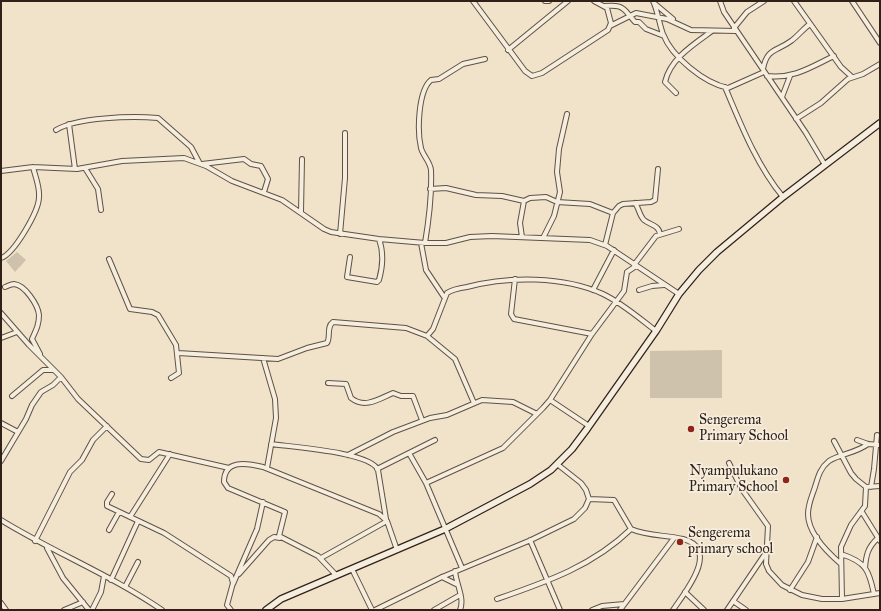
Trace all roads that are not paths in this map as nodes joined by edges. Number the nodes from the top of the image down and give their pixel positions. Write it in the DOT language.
graph roads {
  1 [pos="473,1"];
  2 [pos="545,1"];
  3 [pos="549,1"];
  4 [pos="568,1"];
  5 [pos="596,1"];
  6 [pos="653,1"];
  7 [pos="720,1"];
  8 [pos="764,1"];
  9 [pos="794,1"];
  10 [pos="852,1"];
  11 [pos="604,6"];
  12 [pos="629,15"];
  13 [pos="659,17"];
  14 [pos="678,23"];
  15 [pos="810,24"];
  16 [pos="610,26"];
  17 [pos="735,29"];
  18 [pos="712,31"];
  19 [pos="664,36"];
  20 [pos="880,43"];
  21 [pos="508,50"];
  22 [pos="834,56"];
  23 [pos="485,58"];
  24 [pos="678,58"];
  25 [pos="880,64"];
  26 [pos="765,72"];
  27 [pos="790,76"];
  28 [pos="852,77"];
  29 [pos="725,87"];
  30 [pos="676,93"];
  31 [pos="782,97"];
  32 [pos="567,114"];
  33 [pos="796,119"];
  34 [pos="880,123"];
  35 [pos="69,124"];
  36 [pos="56,130"];
  37 [pos="345,133"];
  38 [pos="302,159"];
  39 [pos="200,163"];
  40 [pos="825,165"];
  41 [pos="33,167"];
  42 [pos="85,168"];
  43 [pos="75,169"];
  44 [pos="658,169"];
  45 [pos="1,171"];
  46 [pos="430,189"];
  47 [pos="264,192"];
  48 [pos="783,197"];
  49 [pos="524,201"];
  50 [pos="557,202"];
  51 [pos="634,203"];
  52 [pos="101,210"];
  53 [pos="301,212"];
  54 [pos="613,213"];
  55 [pos="679,229"];
  56 [pos="340,234"];
  57 [pos="660,234"];
  58 [pos="522,237"];
  59 [pos="542,238"];
  60 [pos="379,240"];
  61 [pos="423,243"];
  62 [pos="604,245"];
  63 [pos="614,250"];
  64 [pos="350,257"];
  65 [pos="1,258"];
  66 [pos="109,259"];
  67 [pos="635,266"];
  68 [pos="515,279"];
  69 [pos="665,285"];
  70 [pos="5,287"];
  71 [pos="593,290"];
  72 [pos="639,290"];
  73 [pos="679,294"];
  74 [pos="444,297"];
  75 [pos="616,301"];
  76 [pos="1,313"];
  77 [pos="656,331"];
  78 [pos="17,332"];
  79 [pos="592,334"];
  80 [pos="427,336"];
  81 [pos="1,338"];
  82 [pos="178,353"];
  83 [pos="263,358"];
  84 [pos="43,359"];
  85 [pos="55,371"];
  86 [pos="61,377"];
  87 [pos="171,378"];
  88 [pos="328,383"];
  89 [pos="12,396"];
  90 [pos="550,400"];
  91 [pos="474,403"];
  92 [pos="537,414"];
  93 [pos="422,420"];
  94 [pos="1,423"];
  95 [pos="107,426"];
  96 [pos="588,426"];
  97 [pos="18,432"];
  98 [pos="877,435"];
  99 [pos="435,440"];
  100 [pos="857,440"];
  101 [pos="834,441"];
  102 [pos="271,444"];
  103 [pos="868,444"];
  104 [pos="878,445"];
  105 [pos="409,453"];
  106 [pos="170,454"];
  107 [pos="348,455"];
  108 [pos="842,456"];
  109 [pos="1,461"];
  110 [pos="729,462"];
  111 [pos="556,464"];
  112 [pos="229,468"];
  113 [pos="267,468"];
  114 [pos="377,469"];
  115 [pos="426,483"];
  116 [pos="880,486"];
  117 [pos="868,487"];
  118 [pos="112,494"];
  119 [pos="589,499"];
  120 [pos="263,502"];
  121 [pos="119,512"];
  122 [pos="862,512"];
  123 [pos="130,517"];
  124 [pos="1,520"];
  125 [pos="386,520"];
  126 [pos="138,521"];
  127 [pos="445,529"];
  128 [pos="631,529"];
  129 [pos="109,530"];
  130 [pos="817,537"];
  131 [pos="283,538"];
  132 [pos="674,538"];
  133 [pos="530,540"];
  134 [pos="879,540"];
  135 [pos="36,541"];
  136 [pos="47,547"];
  137 [pos="397,550"];
  138 [pos="765,554"];
  139 [pos="841,554"];
  140 [pos="321,558"];
  141 [pos="138,562"];
  142 [pos="841,564"];
  143 [pos="462,568"];
  144 [pos="865,568"];
  145 [pos="352,569"];
  146 [pos="455,571"];
  147 [pos="336,575"];
  148 [pos="104,576"];
  149 [pos="442,577"];
  150 [pos="236,578"];
  151 [pos="111,580"];
  152 [pos="548,582"];
  153 [pos="456,584"];
  154 [pos="232,586"];
  155 [pos="125,587"];
  156 [pos="790,590"];
  157 [pos="685,592"];
  158 [pos="880,593"];
  159 [pos="460,594"];
  160 [pos="874,594"];
  161 [pos="842,598"];
  162 [pos="497,599"];
  163 [pos="733,601"];
  164 [pos="1,603"];
  165 [pos="95,603"];
  166 [pos="85,604"];
  167 [pos="624,604"];
  168 [pos="6,610"];
  169 [pos="64,610"];
  170 [pos="89,610"];
  171 [pos="92,610"];
  172 [pos="162,610"];
  173 [pos="231,610"];
  174 [pos="266,610"];
  175 [pos="374,610"];
  176 [pos="434,610"];
  177 [pos="460,610"];
  178 [pos="560,610"];
  179 [pos="592,610"];
  180 [pos="620,610"];
  181 [pos="673,610"];
  182 [pos="704,610"];
  183 [pos="727,610"];
  184 [pos="746,610"];
  1 -- 21 [label="street"];
  2 -- 3 [label="street"];
  4 -- 21 [label="street"];
  5 -- 11 [label="street"];
  6 -- 13 [label="street"];
  6 -- 14 [label="street"];
  7 -- 17 [label="street"];
  8 -- 17 [label="street"];
  9 -- 15 [label="street"];
  10 -- 20 [label="street"];
  11 -- 12 [label="street"];
  11 -- 16 [label="street"];
  12 -- 13 [label="street"];
  12 -- 16 [label="street"];
  12 -- 19 [label="street"];
  13 -- 14 [label="street"];
  13 -- 19 [label="street"];
  14 -- 18 [label="street"];
  15 -- 22 [label="street"];
  15 -- 26 [label="street"];
  16 -- 21 [label="street"];
  17 -- 18 [label="street"];
  17 -- 26 [label="street"];
  18 -- 24 [label="street"];
  19 -- 24 [label="street"];
  22 -- 27 [label="street"];
  22 -- 28 [label="street"];
  23 -- 46 [label="street"];
  24 -- 29 [label="street"];
  24 -- 30 [label="street"];
  25 -- 28 [label="street"];
  26 -- 27 [label="street"];
  26 -- 29 [label="street"];
  26 -- 31 [label="street"];
  27 -- 31 [label="street"];
  28 -- 33 [label="street"];
  29 -- 48 [label="street"];
  31 -- 33 [label="street"];
  32 -- 50 [label="street"];
  33 -- 40 [label="street"];
  34 -- 40 [label="main road"];
  35 -- 36 [label="street"];
  35 -- 39 [label="street"];
  35 -- 43 [label="street"];
  37 -- 56 [label="street"];
  38 -- 53 [label="street"];
  39 -- 42 [label="street"];
  39 -- 47 [label="street"];
  39 -- 47 [label="street"];
  40 -- 48 [label="main road"];
  41 -- 43 [label="street"];
  41 -- 45 [label="street"];
  41 -- 65 [label="street"];
  42 -- 43 [label="street"];
  42 -- 52 [label="street"];
  44 -- 51 [label="street"];
  46 -- 49 [label="street"];
  46 -- 61 [label="street"];
  47 -- 53 [label="street"];
  48 -- 73 [label="main road"];
  49 -- 50 [label="street"];
  49 -- 58 [label="street"];
  50 -- 54 [label="street"];
  50 -- 59 [label="street"];
  51 -- 54 [label="street"];
  51 -- 57 [label="street"];
  53 -- 56 [label="street"];
  54 -- 62 [label="street"];
  55 -- 57 [label="street"];
  56 -- 60 [label="street"];
  57 -- 67 [label="street"];
  58 -- 59 [label="street"];
  58 -- 61 [label="street"];
  59 -- 62 [label="street"];
  60 -- 61 [label="street"];
  60 -- 64 [label="street"];
  61 -- 74 [label="street"];
  62 -- 63 [label="street"];
  63 -- 67 [label="street"];
  63 -- 71 [label="street"];
  66 -- 82 [label="street"];
  67 -- 69 [label="street"];
  67 -- 75 [label="street"];
  68 -- 71 [label="street"];
  68 -- 74 [label="street"];
  68 -- 79 [label="street"];
  69 -- 72 [label="street"];
  69 -- 73 [label="street"];
  70 -- 84 [label="street"];
  71 -- 75 [label="street"];
  73 -- 77 [label="main road"];
  74 -- 80 [label="street"];
  75 -- 77 [label="street"];
  75 -- 79 [label="street"];
  76 -- 78 [label="street"];
  77 -- 96 [label="main road"];
  78 -- 81 [label="street"];
  78 -- 84 [label="street"];
  79 -- 90 [label="street"];
  80 -- 83 [label="street"];
  80 -- 91 [label="street"];
  82 -- 83 [label="street"];
  82 -- 87 [label="street"];
  83 -- 102 [label="street"];
  84 -- 85 [label="street"];
  85 -- 86 [label="street"];
  85 -- 89 [label="street"];
  86 -- 95 [label="street"];
  86 -- 97 [label="street"];
  88 -- 93 [label="street"];
  90 -- 92 [label="street"];
  90 -- 96 [label="street"];
  91 -- 92 [label="street"];
  91 -- 93 [label="street"];
  92 -- 115 [label="street"];
  93 -- 107 [label="street"];
  94 -- 97 [label="street"];
  95 -- 106 [label="street"];
  95 -- 135 [label="street"];
  96 -- 111 [label="main road"];
  97 -- 109 [label="street"];
  98 -- 104 [label="street"];
  99 -- 105 [label="street"];
  100 -- 103 [label="street"];
  101 -- 108 [label="street"];
  102 -- 107 [label="street"];
  102 -- 113 [label="street"];
  103 -- 104 [label="street"];
  103 -- 108 [label="street"];
  104 -- 117 [label="street"];
  105 -- 114 [label="street"];
  105 -- 115 [label="street"];
  106 -- 112 [label="street"];
  106 -- 123 [label="street"];
  107 -- 114 [label="street"];
  108 -- 117 [label="street"];
  108 -- 130 [label="street"];
  110 -- 138 [label="street"];
  111 -- 119 [label="street"];
  111 -- 127 [label="main road"];
  112 -- 113 [label="street"];
  112 -- 120 [label="street"];
  113 -- 125 [label="street"];
  114 -- 125 [label="street"];
  115 -- 127 [label="street"];
  116 -- 117 [label="street"];
  117 -- 122 [label="street"];
  118 -- 121 [label="street"];
  119 -- 128 [label="street"];
  119 -- 133 [label="street"];
  120 -- 131 [label="street"];
  120 -- 150 [label="street"];
  121 -- 123 [label="street"];
  121 -- 129 [label="street"];
  122 -- 134 [label="street"];
  122 -- 139 [label="street"];
  123 -- 126 [label="street"];
  124 -- 135 [label="street"];
  125 -- 137 [label="street"];
  125 -- 140 [label="street"];
  126 -- 151 [label="street"];
  126 -- 154 [label="street"];
  127 -- 137 [label="main road"];
  127 -- 143 [label="street"];
  128 -- 132 [label="street"];
  128 -- 152 [label="street"];
  130 -- 142 [label="street"];
  130 -- 156 [label="street"];
  131 -- 140 [label="street"];
  131 -- 150 [label="street"];
  132 -- 157 [label="street"];
  132 -- 167 [label="street"];
  133 -- 143 [label="street"];
  133 -- 152 [label="street"];
  134 -- 144 [label="street"];
  135 -- 136 [label="street"];
  136 -- 148 [label="street"];
  136 -- 166 [label="street"];
  137 -- 145 [label="main road"];
  138 -- 156 [label="street"];
  138 -- 163 [label="street"];
  139 -- 142 [label="street"];
  139 -- 144 [label="street"];
  140 -- 147 [label="street"];
  141 -- 155 [label="street"];
  142 -- 161 [label="street"];
  143 -- 146 [label="street"];
  144 -- 160 [label="street"];
  145 -- 147 [label="main road"];
  145 -- 175 [label="street"];
  146 -- 149 [label="street"];
  146 -- 153 [label="street"];
  147 -- 174 [label="main road"];
  148 -- 151 [label="street"];
  148 -- 165 [label="street"];
  149 -- 153 [label="street"];
  149 -- 175 [label="street"];
  150 -- 154 [label="street"];
  151 -- 155 [label="street"];
  152 -- 162 [label="street"];
  152 -- 178 [label="street"];
  153 -- 159 [label="street"];
  154 -- 173 [label="street"];
  155 -- 172 [label="street"];
  156 -- 161 [label="street"];
  157 -- 181 [label="street"];
  157 -- 182 [label="street"];
  158 -- 160 [label="street"];
  159 -- 176 [label="street"];
  159 -- 177 [label="street"];
  160 -- 161 [label="street"];
  163 -- 183 [label="street"];
  163 -- 184 [label="street"];
  164 -- 168 [label="street"];
  165 -- 166 [label="street"];
  165 -- 171 [label="street"];
  166 -- 169 [label="street"];
  166 -- 170 [label="street"];
  167 -- 179 [label="street"];
  167 -- 180 [label="street"];
}
